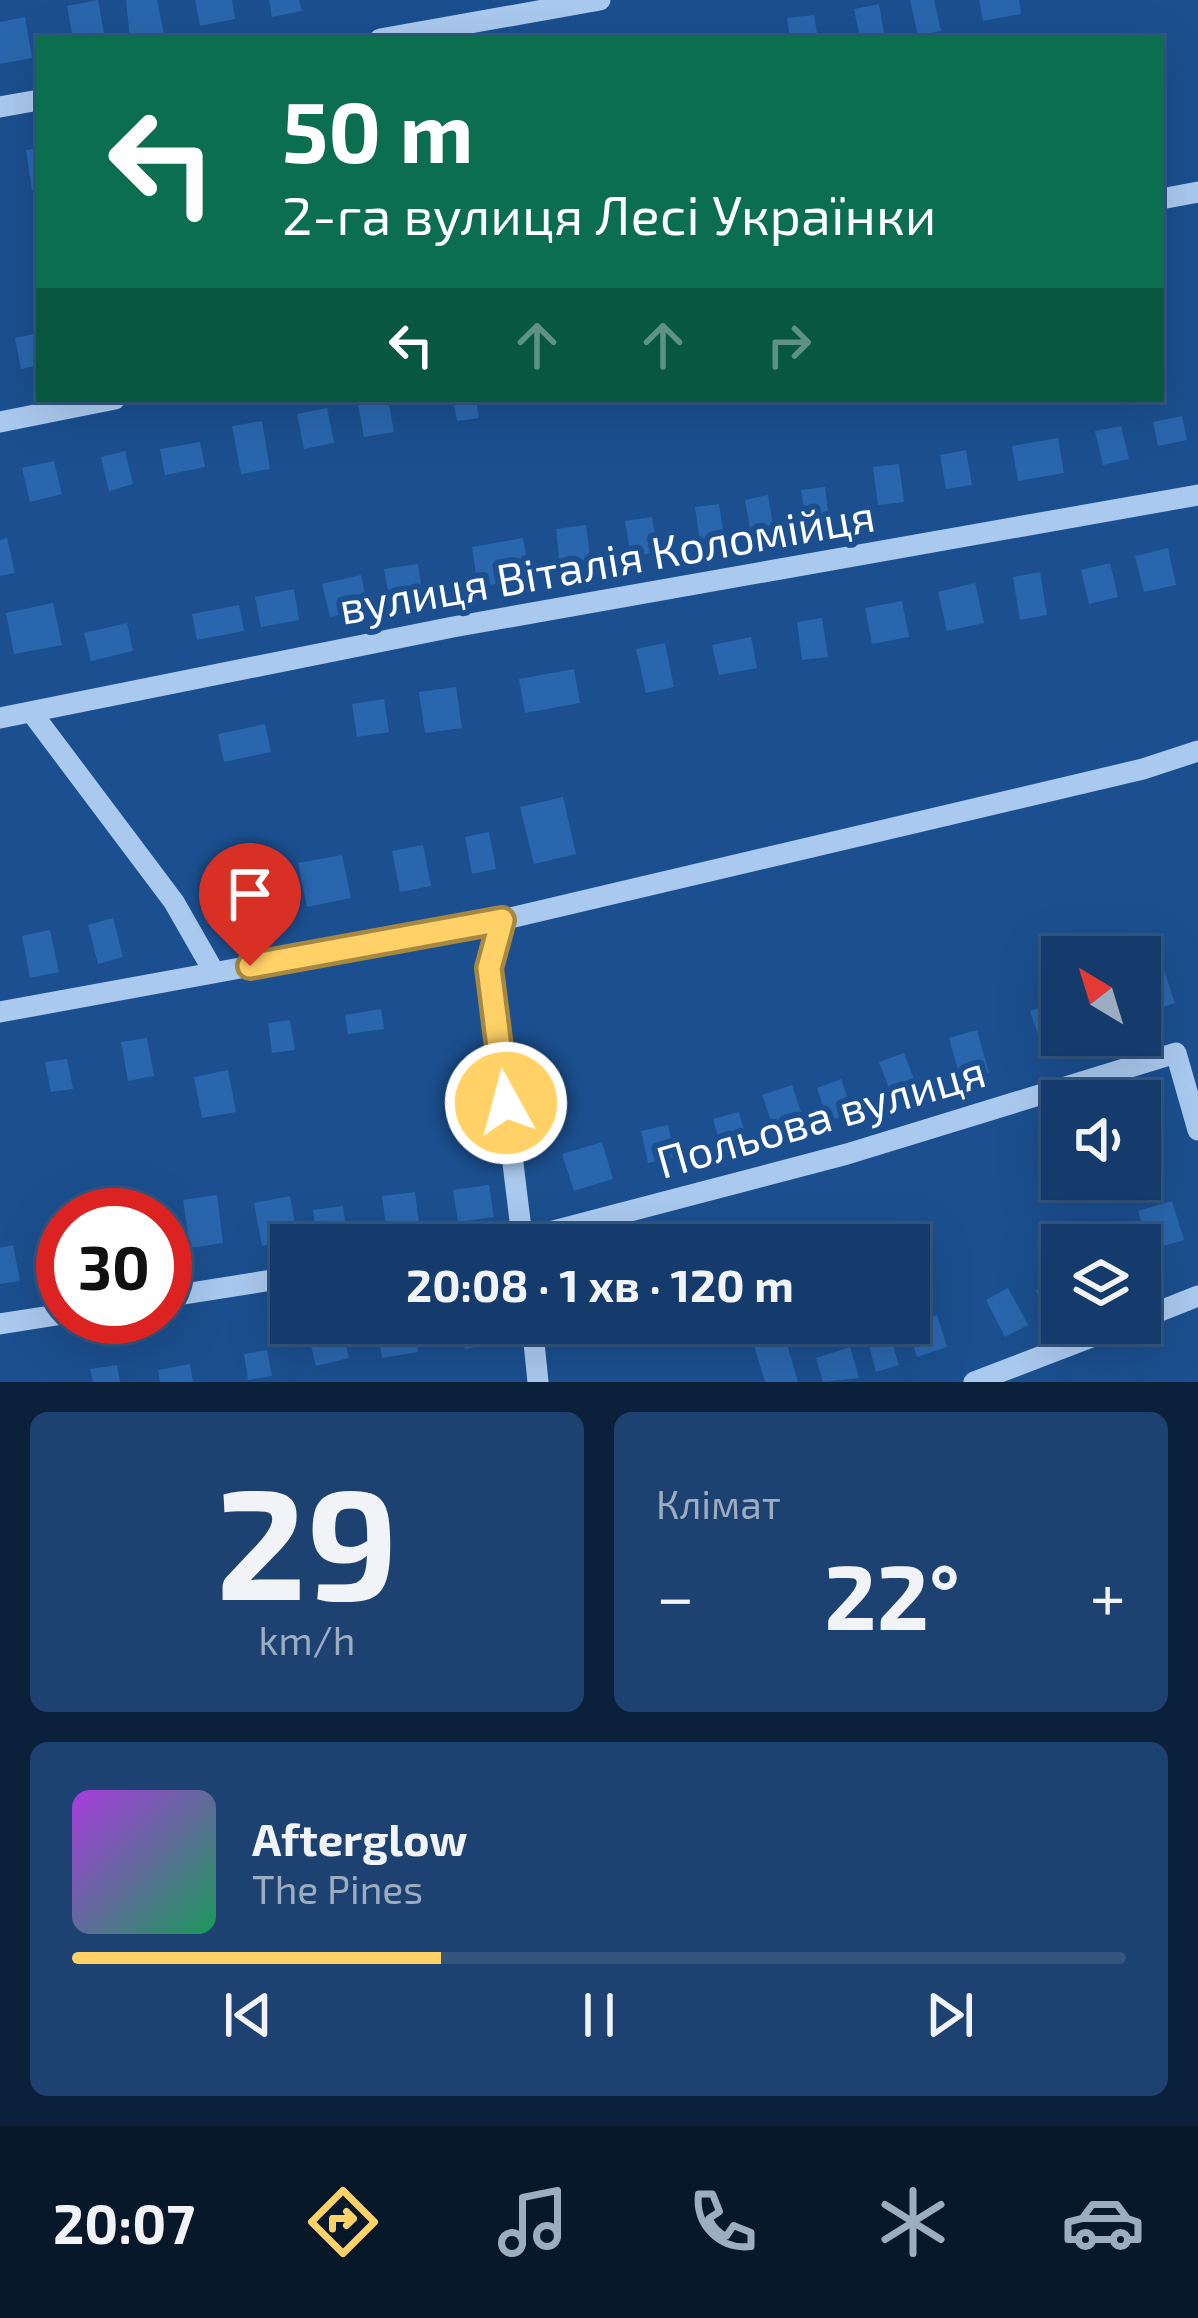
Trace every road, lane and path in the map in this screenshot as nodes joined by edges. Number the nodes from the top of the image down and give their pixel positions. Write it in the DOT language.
graph roads {
  1 [pos="601,0"];
  2 [pos="397,36"];
  3 [pos="36,101"];
  4 [pos="0,107"];
  5 [pos="1198,192"];
  6 [pos="1164,198"];
  7 [pos="100,402"];
  8 [pos="0,422"];
  9 [pos="1198,495"];
  10 [pos="32,713"];
  11 [pos="0,718"];
  12 [pos="1198,751"];
  13 [pos="502,920"];
  14 [pos="214,972"];
  15 [pos="0,1012"];
  16 [pos="1198,1130"];
  17 [pos="521,1224"];
  18 [pos="589,1224"];
  19 [pos="270,1280"];
  20 [pos="192,1292"];
  21 [pos="1198,1296"];
  22 [pos="1161,1310"];
  23 [pos="36,1318"];
  24 [pos="0,1324"];
  25 [pos="534,1344"];
  26 [pos="1073,1344"];
  27 [pos="538,1382"];
  28 [pos="974,1382"];
  1 -- 2 [label="street"];
  3 -- 4 [label="street"];
  5 -- 6 [label="street"];
  7 -- 8 [label="street"];
  9 -- 10 [label="street, вулиця Віталія Коломійця"];
  10 -- 11 [label="street, вулиця Віталія Коломійця"];
  10 -- 14 [label="street"];
  12 -- 13 [label="street"];
  13 -- 14 [label="street"];
  13 -- 17 [label="street"];
  14 -- 15 [label="street"];
  16 -- 18 [label="street, Польова вулиця"];
  19 -- 20 [label="street"];
  21 -- 22 [label="street"];
  23 -- 24 [label="street"];
  25 -- 27 [label="street"];
  26 -- 28 [label="street"];
}
